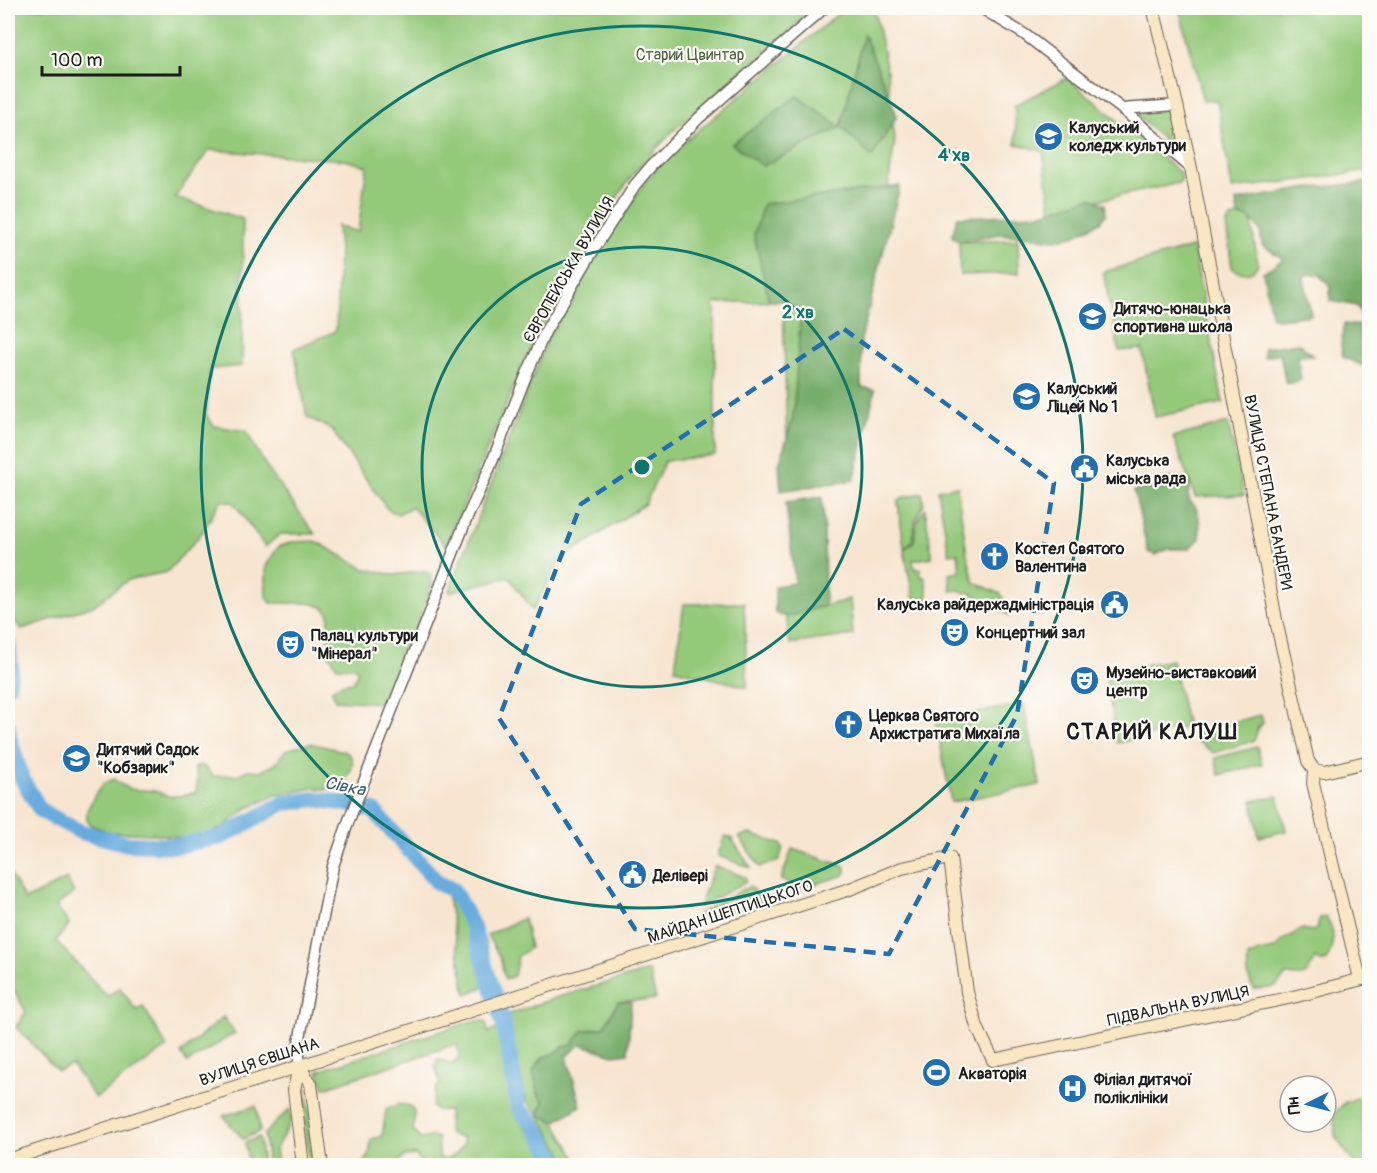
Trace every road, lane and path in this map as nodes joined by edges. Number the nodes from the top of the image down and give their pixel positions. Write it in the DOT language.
graph roads {
  1 [pos="824,8"];
  2 [pos="981,8"];
  3 [pos="1153,8"];
  4 [pos="1177,105"];
  5 [pos="1122,109"];
  6 [pos="1191,168"];
  7 [pos="1370,761"];
  8 [pos="1314,770"];
  9 [pos="1365,978"];
  10 [pos="520,996"];
  11 [pos="993,1060"];
  12 [pos="299,1066"];
  13 [pos="8,1160"];
  14 [pos="303,1166"];
  15 [pos="321,1166"];
  1 -- 12 [label="street, ЄВРОПЕЙСЬКА ВУЛИЦЯ"];
  2 -- 5 [label="street"];
  3 -- 4 [label="main road, ВУЛИЦЯ СТЕПАНА БАНДЕРИ"];
  4 -- 5 [label="street"];
  4 -- 6 [label="main road, ВУЛИЦЯ СТЕПАНА БАНДЕРИ"];
  5 -- 6 [label="street"];
  6 -- 8 [label="main road, ВУЛИЦЯ СТЕПАНА БАНДЕРИ"];
  7 -- 8 [label="main road"];
  8 -- 9 [label="main road, ВУЛИЦЯ СТЕПАНА БАНДЕРИ"];
  9 -- 11 [label="main road, ПІДВАЛЬНА ВУЛИЦЯ"];
  10 -- 11 [label="main road, МАЙДАН ШЕПТИЦЬКОГО"];
  10 -- 12 [label="main road, ВУЛИЦЯ ЄВШАНА"];
  12 -- 13 [label="main road, ВУЛИЦЯ ЄВШАНА"];
  12 -- 14 [label="main road"];
  12 -- 15 [label="main road"];
}
